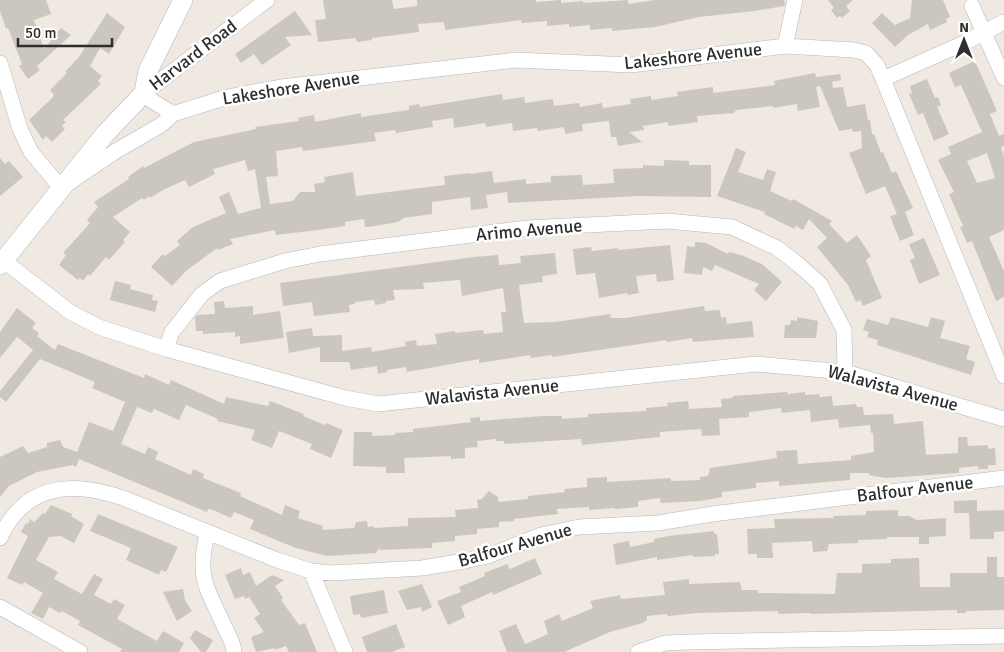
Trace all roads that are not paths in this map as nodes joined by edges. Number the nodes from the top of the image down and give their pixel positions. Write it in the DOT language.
graph roads {
  1 [pos="183,0"];
  2 [pos="267,0"];
  3 [pos="795,0"];
  4 [pos="972,6"];
  5 [pos="1004,22"];
  6 [pos="982,34"];
  7 [pos="785,46"];
  8 [pos="0,64"];
  9 [pos="1004,78"];
  10 [pos="883,79"];
  11 [pos="144,93"];
  12 [pos="173,114"];
  13 [pos="60,188"];
  14 [pos="2,263"];
  15 [pos="166,349"];
  16 [pos="845,372"];
  17 [pos="1004,376"];
  18 [pos="1004,419"];
  19 [pos="1004,478"];
  20 [pos="207,533"];
  21 [pos="0,538"];
  22 [pos="311,571"];
  23 [pos="0,606"];
  24 [pos="1004,636"];
  25 [pos="80,652"];
  26 [pos="234,652"];
  27 [pos="345,652"];
  28 [pos="638,652"];
  1 -- 11 [label="street"];
  2 -- 11 [label="street, Harvard Road"];
  3 -- 7 [label="street"];
  4 -- 6 [label="street"];
  5 -- 6 [label="street"];
  6 -- 9 [label="street"];
  6 -- 10 [label="street"];
  7 -- 10 [label="street, Lakeshore Avenue"];
  7 -- 12 [label="street, Lakeshore Avenue"];
  8 -- 13 [label="street"];
  10 -- 17 [label="street, Lakeshore Avenue"];
  11 -- 12 [label="street"];
  11 -- 13 [label="street, Lakeshore Avenue"];
  12 -- 13 [label="street, Lakeshore Avenue"];
  13 -- 14 [label="street, Lakeshore Avenue"];
  14 -- 15 [label="street, Walavista Avenue"];
  15 -- 16 [label="street, Walavista Avenue"];
  15 -- 16 [label="street, Arimo Avenue"];
  16 -- 18 [label="street, Walavista Avenue"];
  19 -- 22 [label="street, Balfour Avenue"];
  20 -- 21 [label="street, Balfour Avenue"];
  20 -- 22 [label="street, Balfour Avenue"];
  20 -- 26 [label="street"];
  22 -- 27 [label="street"];
  23 -- 25 [label="street"];
  24 -- 28 [label="street"];
}
